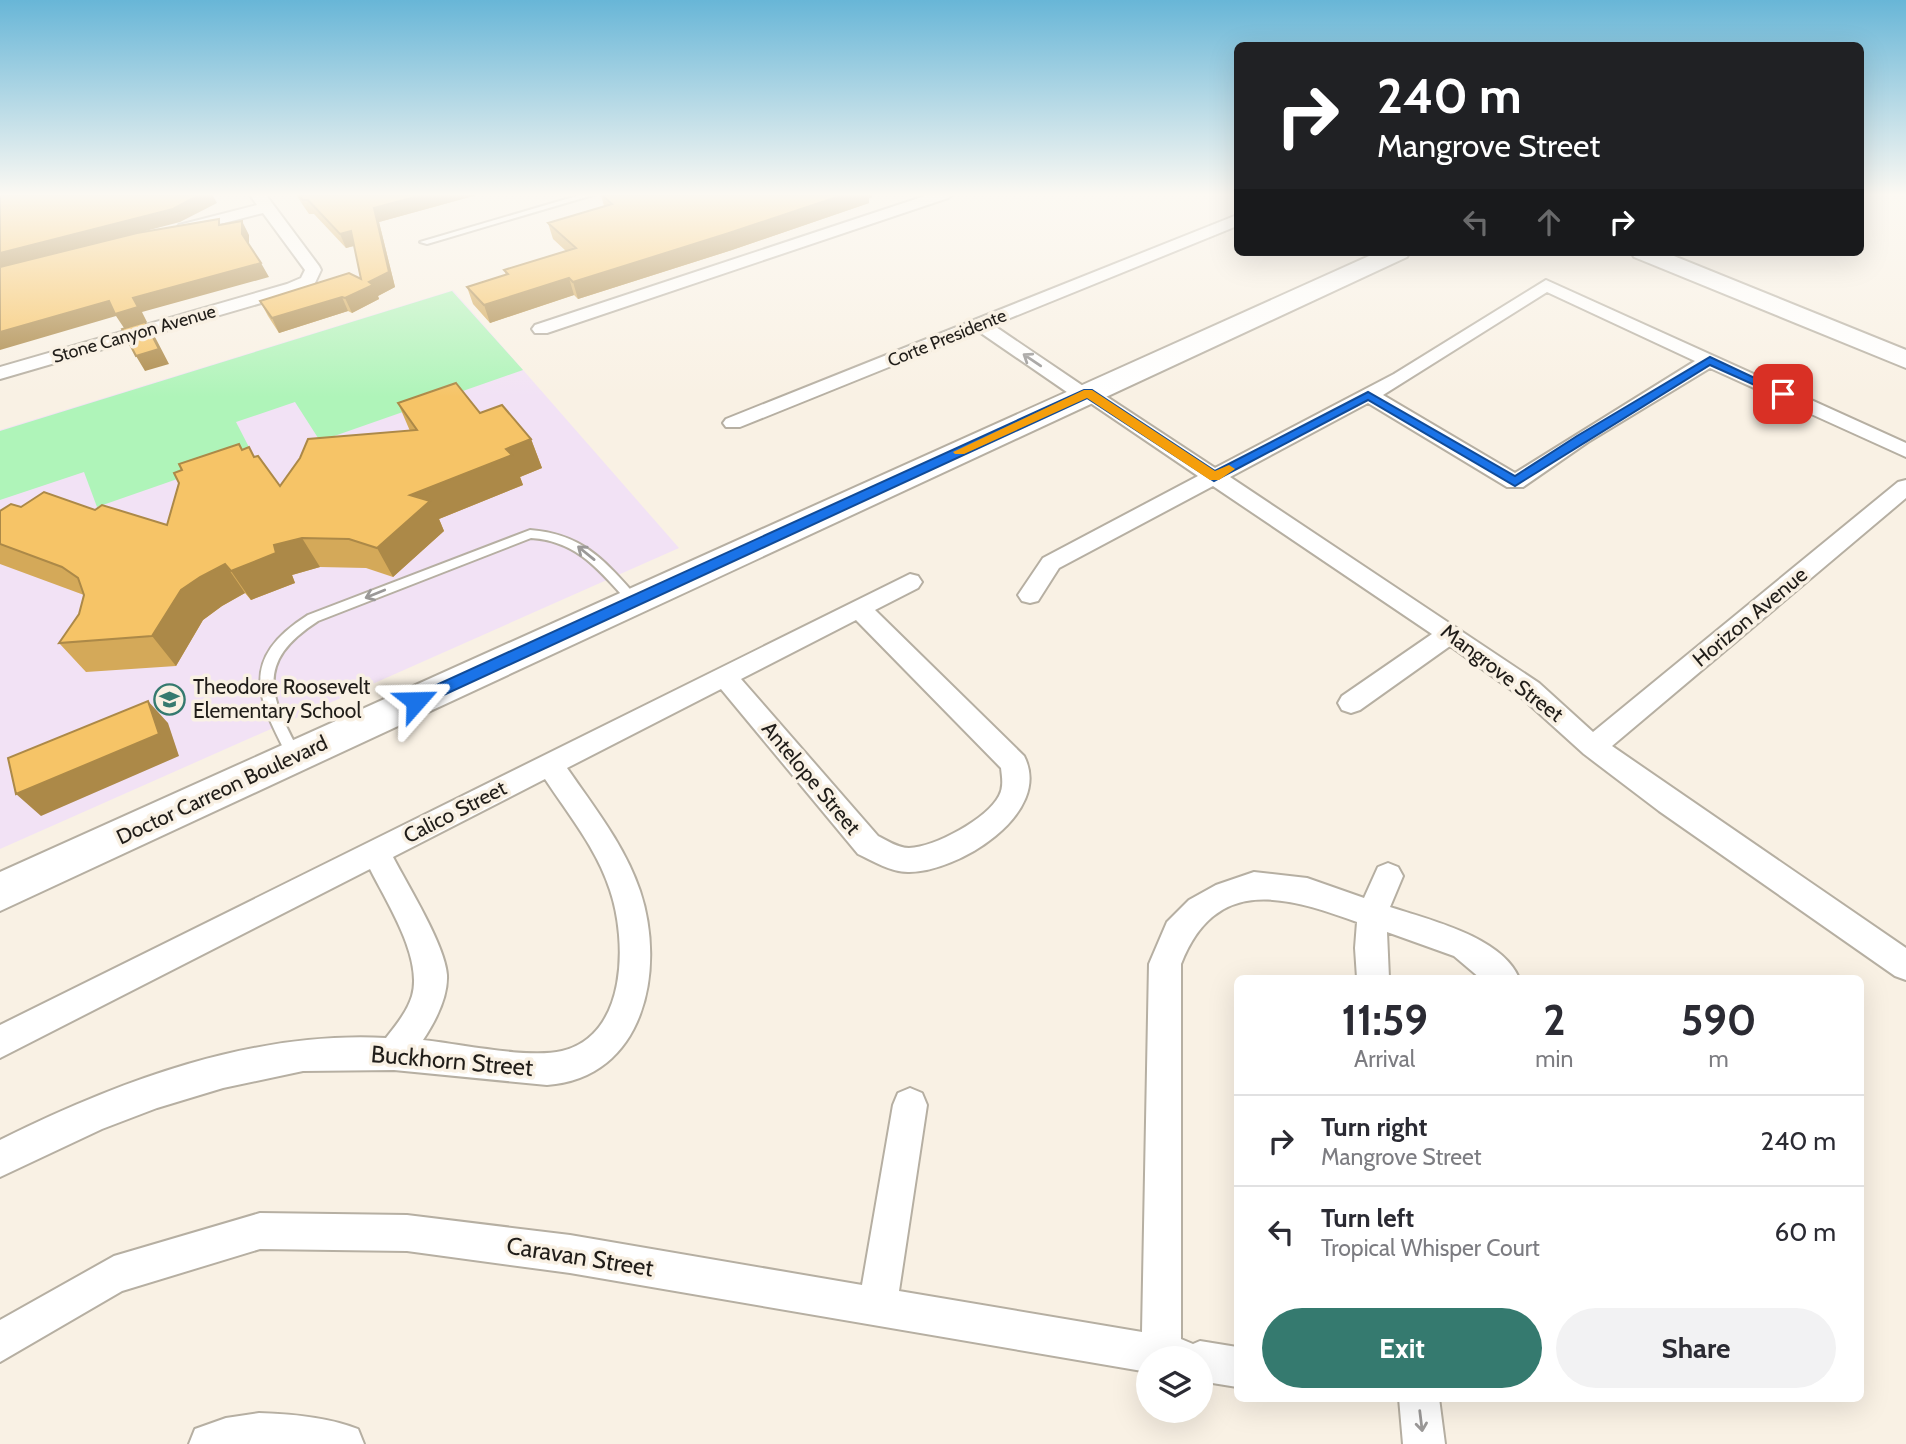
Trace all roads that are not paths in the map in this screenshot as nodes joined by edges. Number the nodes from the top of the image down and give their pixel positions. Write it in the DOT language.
graph roads {
  1 [pos="307,262"];
  2 [pos="732,262"];
  3 [pos="1133,262"];
  4 [pos="1375,262"];
  5 [pos="1668,262"];
  6 [pos="972,328"];
  7 [pos="541,329"];
  8 [pos="1710,360"];
  9 [pos="1906,360"];
  10 [pos="0,373"];
  11 [pos="1368,395"];
  12 [pos="1080,397"];
  13 [pos="733,423"];
  14 [pos="1906,451"];
  15 [pos="1214,477"];
  16 [pos="1906,487"];
  17 [pos="911,582"];
  18 [pos="1030,595"];
  19 [pos="634,601"];
  20 [pos="859,608"];
  21 [pos="1450,634"];
  22 [pos="724,676"];
  23 [pos="1351,703"];
  24 [pos="1593,747"];
  25 [pos="295,757"];
  26 [pos="550,764"];
  27 [pos="376,852"];
  28 [pos="1388,876"];
  29 [pos="0,892"];
  30 [pos="1373,912"];
  31 [pos="1906,966"];
  32 [pos="1373,975"];
  33 [pos="1499,975"];
  34 [pos="0,1042"];
  35 [pos="395,1053"];
  36 [pos="910,1105"];
  37 [pos="0,1159"];
  38 [pos="878,1306"];
  39 [pos="0,1342"];
  40 [pos="1170,1346"];
  41 [pos="1136,1351"];
  42 [pos="1213,1363"];
  43 [pos="1234,1367"];
  44 [pos="1419,1402"];
  45 [pos="211,1444"];
  46 [pos="343,1444"];
  47 [pos="1424,1444"];
  1 -- 10 [label="street, Stone Canyon Avenue"];
  2 -- 7 [label="street"];
  3 -- 6 [label="street, Corte Presidente"];
  4 -- 12 [label="main road, Doctor Carreon Boulevard"];
  5 -- 9 [label="main road"];
  6 -- 12 [label="street"];
  6 -- 13 [label="street, Corte Presidente"];
  8 -- 11 [label="street"];
  8 -- 11 [label="street"];
  8 -- 14 [label="street"];
  11 -- 15 [label="street"];
  12 -- 15 [label="street, Mangrove Street"];
  12 -- 19 [label="main road, Doctor Carreon Boulevard"];
  15 -- 18 [label="street"];
  15 -- 21 [label="street, Mangrove Street"];
  16 -- 24 [label="street, Horizon Avenue"];
  17 -- 20 [label="street, Calico Street"];
  19 -- 25 [label="main road, Doctor Carreon Boulevard"];
  19 -- 25 [label="lane, one-way"];
  20 -- 22 [label="street, Calico Street"];
  20 -- 22 [label="street, Antelope Street"];
  21 -- 23 [label="street"];
  21 -- 24 [label="street, Mangrove Street"];
  22 -- 26 [label="street, Calico Street"];
  24 -- 31 [label="street, Mangrove Street"];
  25 -- 29 [label="main road, Doctor Carreon Boulevard"];
  26 -- 27 [label="street, Calico Street"];
  26 -- 35 [label="street, Buckhorn Street"];
  27 -- 34 [label="street, Calico Street"];
  27 -- 35 [label="street"];
  28 -- 30 [label="street"];
  30 -- 32 [label="street"];
  30 -- 33 [label="street"];
  30 -- 40 [label="street"];
  35 -- 37 [label="street, Buckhorn Street"];
  36 -- 38 [label="street"];
  38 -- 39 [label="street, Caravan Street"];
  38 -- 41 [label="street, Caravan Street"];
  42 -- 43 [label="street"];
  44 -- 47 [label="street, one-way"];
  45 -- 46 [label="street"];
}
